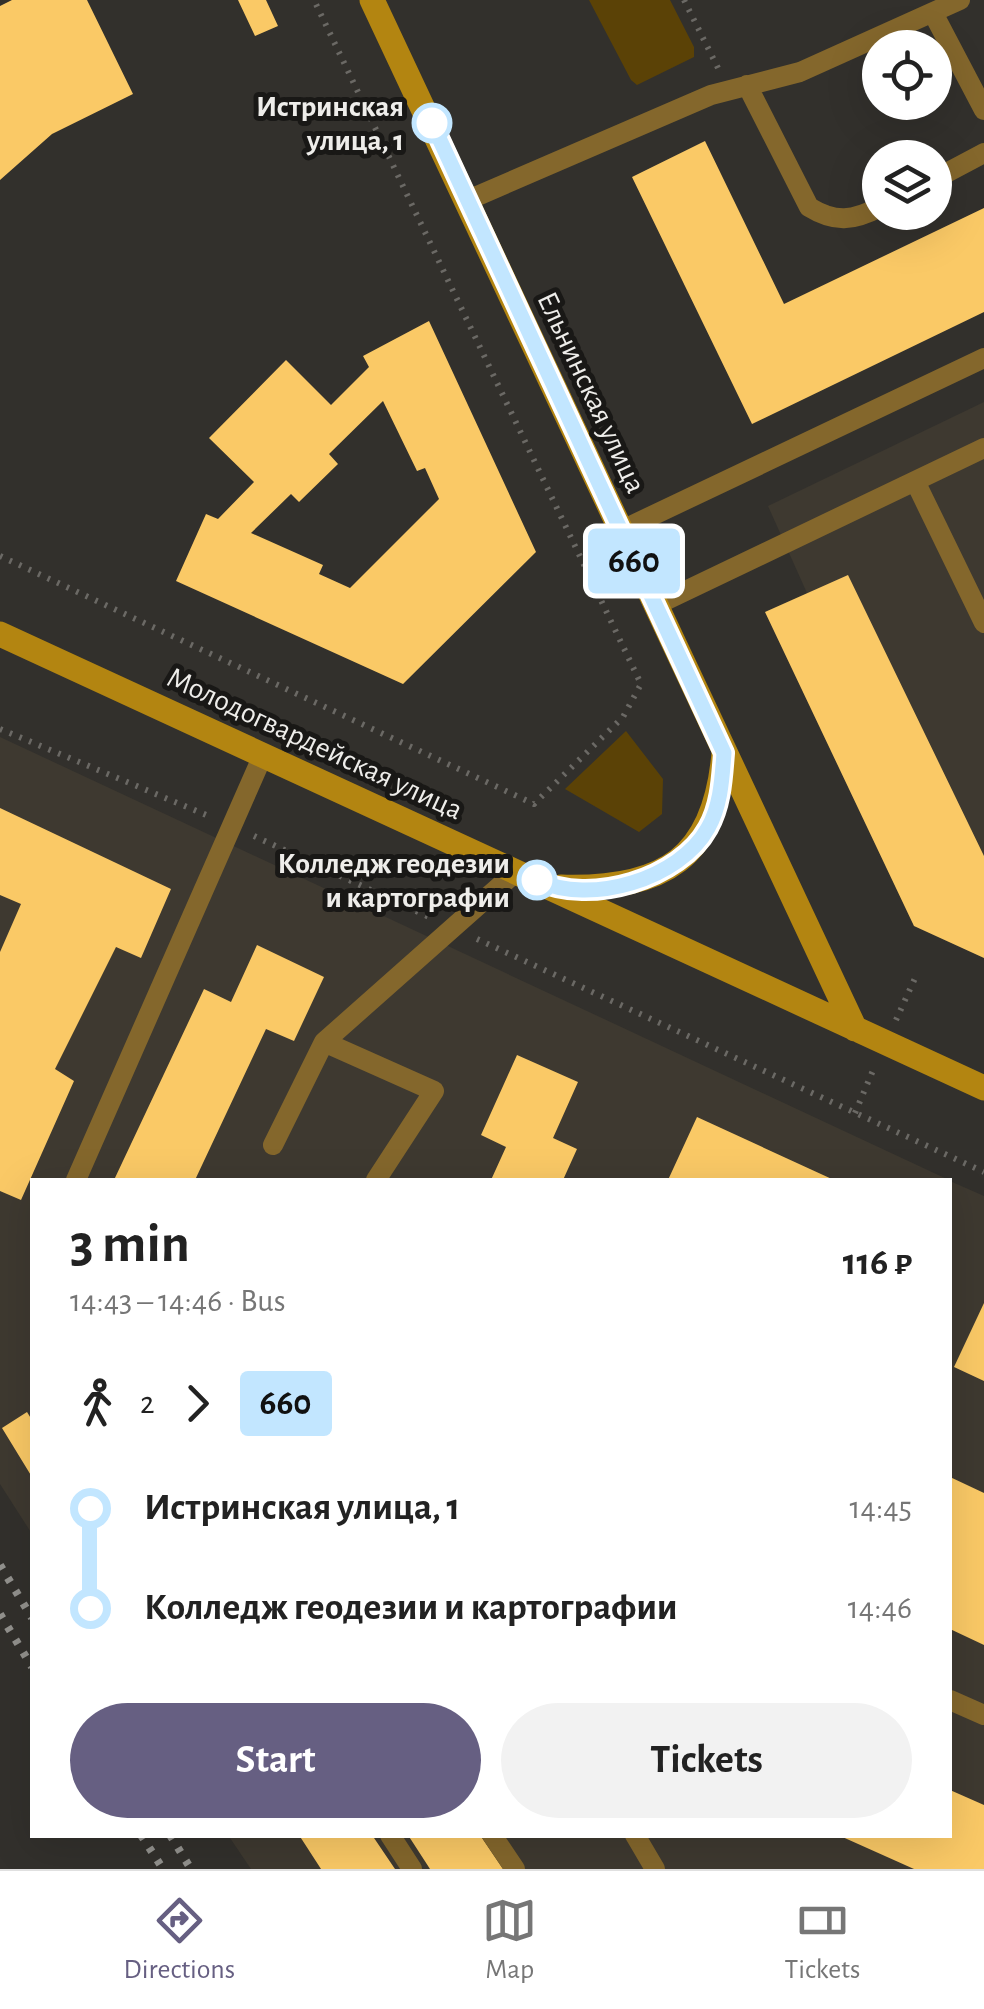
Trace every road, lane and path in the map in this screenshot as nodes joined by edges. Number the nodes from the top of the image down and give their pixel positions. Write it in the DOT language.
graph roads {
  1 [pos="314,0"];
  2 [pos="372,0"];
  3 [pos="684,0"];
  4 [pos="960,0"];
  5 [pos="932,13"];
  6 [pos="737,87"];
  7 [pos="984,110"];
  8 [pos="984,153"];
  9 [pos="952,169"];
  10 [pos="468,200"];
  11 [pos="862,214"];
  12 [pos="984,358"];
  13 [pos="984,448"];
  14 [pos="915,481"];
  15 [pos="620,530"];
  16 [pos="0,556"];
  17 [pos="654,606"];
  18 [pos="984,624"];
  19 [pos="0,634"];
  20 [pos="0,729"];
  21 [pos="724,753"];
  22 [pos="263,755"];
  23 [pos="232,826"];
  24 [pos="517,871"];
  25 [pos="552,887"];
  26 [pos="452,928"];
  27 [pos="855,1030"];
  28 [pos="324,1042"];
  29 [pos="984,1088"];
  30 [pos="273,1145"];
  31 [pos="984,1172"];
  32 [pos="77,1178"];
  33 [pos="377,1178"];
  34 [pos="952,1701"];
  35 [pos="984,1715"];
  36 [pos="392,1838"];
  37 [pos="494,1838"];
  38 [pos="637,1838"];
  39 [pos="412,1869"];
  40 [pos="515,1869"];
  41 [pos="655,1869"];
  1 -- 16 [label="path"];
  2 -- 10 [label="street, Ельнинская улица"];
  3 -- 6 [label="path"];
  4 -- 5 [label="lane"];
  5 -- 6 [label="lane"];
  5 -- 7 [label="lane"];
  6 -- 10 [label="lane"];
  6 -- 11 [label="lane"];
  8 -- 9 [label="lane"];
  10 -- 15 [label="street, Ельнинская улица"];
  12 -- 15 [label="lane"];
  13 -- 14 [label="lane"];
  14 -- 17 [label="lane"];
  14 -- 18 [label="lane"];
  15 -- 17 [label="street, Ельнинская улица"];
  17 -- 21 [label="street, Ельнинская улица"];
  19 -- 22 [label="street, Молодогвардейская улица"];
  20 -- 23 [label="path"];
  21 -- 25 [label="street"];
  21 -- 27 [label="street, Ельнинская улица"];
  22 -- 23 [label="lane"];
  22 -- 24 [label="street, Молодогвардейская улица"];
  23 -- 26 [label="path"];
  23 -- 32 [label="lane"];
  24 -- 25 [label="street, Молодогвардейская улица"];
  24 -- 26 [label="lane"];
  25 -- 27 [label="street, Молодогвардейская улица"];
  26 -- 28 [label="lane"];
  26 -- 31 [label="path"];
  27 -- 29 [label="street, Молодогвардейская улица"];
  28 -- 30 [label="lane"];
  28 -- 33 [label="lane"];
  34 -- 35 [label="lane"];
  36 -- 39 [label="lane"];
  37 -- 40 [label="lane"];
  38 -- 41 [label="lane"];
}
